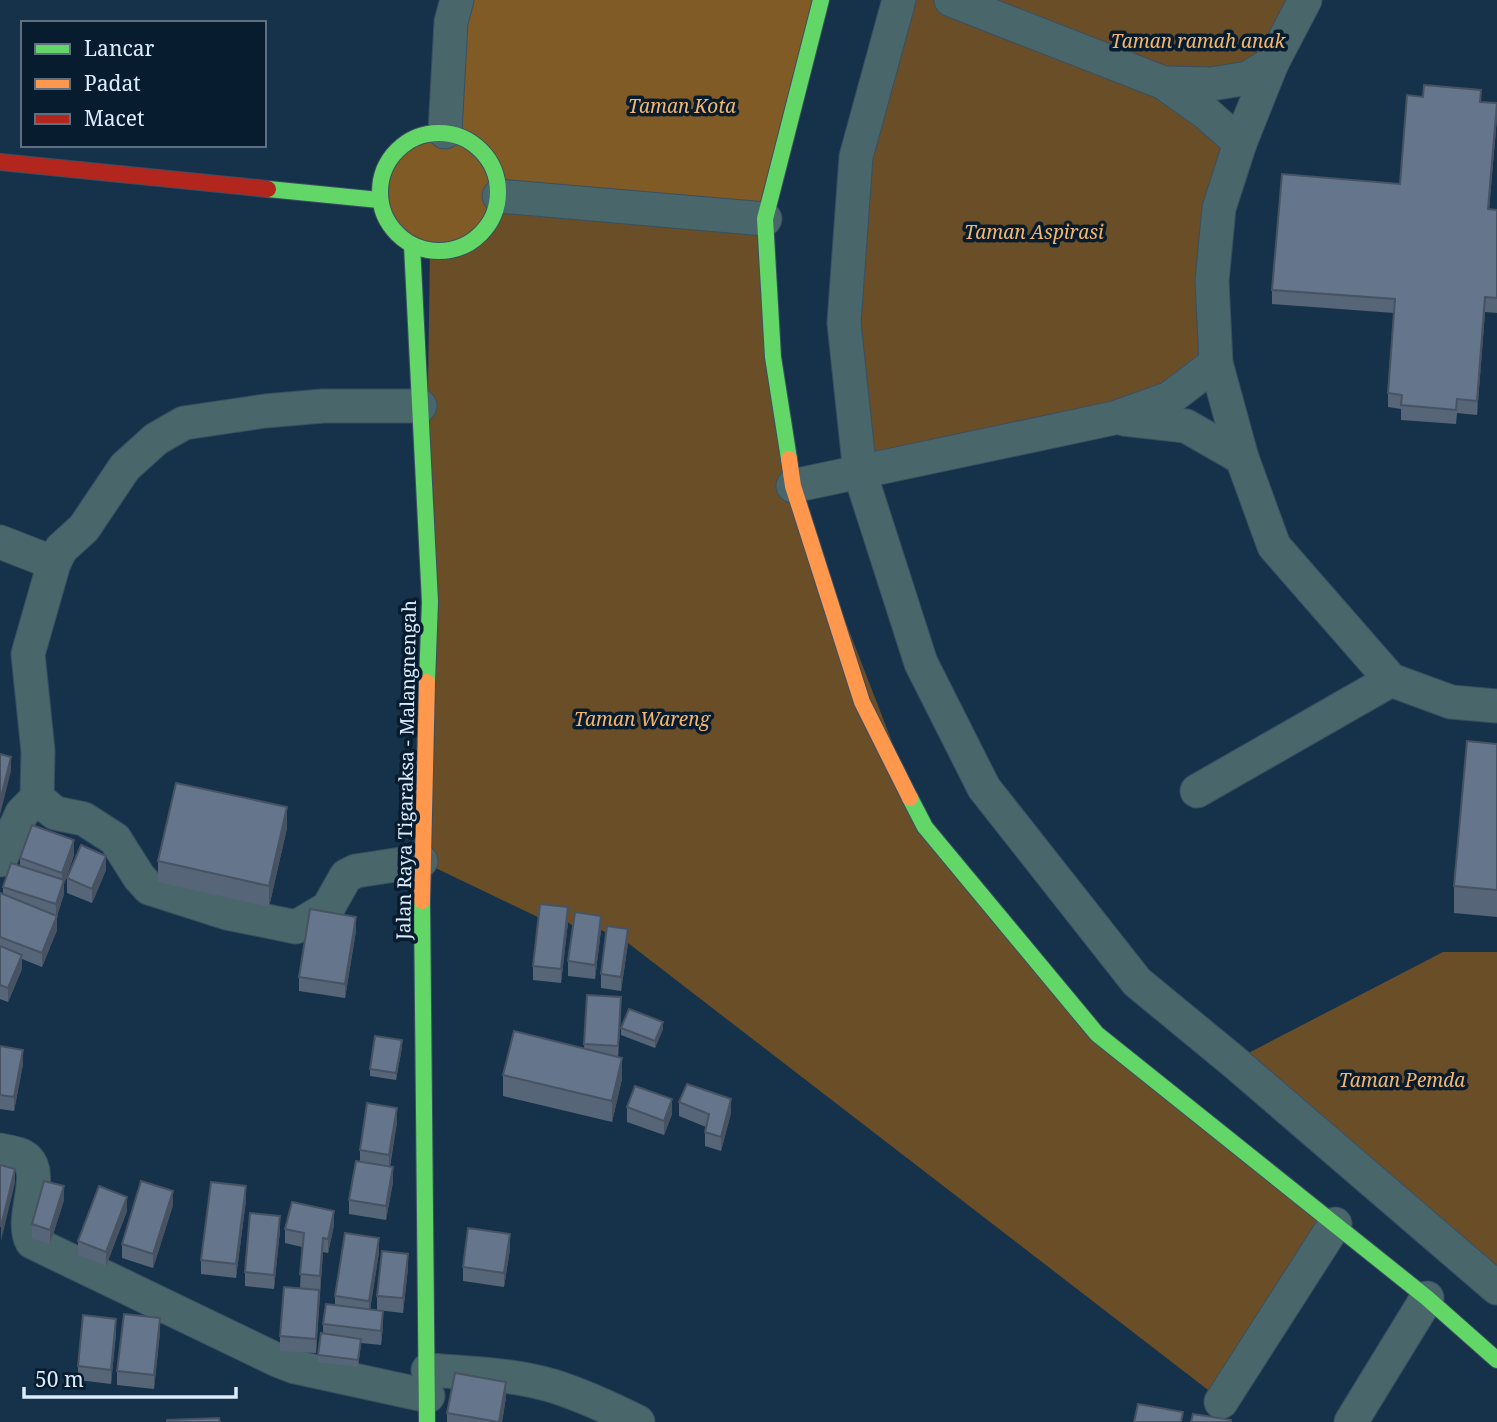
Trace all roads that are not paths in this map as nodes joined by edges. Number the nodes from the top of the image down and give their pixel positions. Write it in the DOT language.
graph roads {
  1 [pos="457,0"];
  2 [pos="821,0"];
  3 [pos="899,0"];
  4 [pos="951,0"];
  5 [pos="1305,0"];
  6 [pos="1272,63"];
  7 [pos="1164,83"];
  8 [pos="445,132"];
  9 [pos="1240,143"];
  10 [pos="0,162"];
  11 [pos="499,196"];
  12 [pos="379,200"];
  13 [pos="765,219"];
  14 [pos="412,245"];
  15 [pos="1216,363"];
  16 [pos="420,406"];
  17 [pos="1114,418"];
  18 [pos="1242,458"];
  19 [pos="860,473"];
  20 [pos="793,486"];
  21 [pos="0,542"];
  22 [pos="54,563"];
  23 [pos="1391,680"];
  24 [pos="1497,706"];
  25 [pos="1197,791"];
  26 [pos="37,798"];
  27 [pos="0,860"];
  28 [pos="421,861"];
  29 [pos="0,1150"];
  30 [pos="1335,1224"];
  31 [pos="1497,1288"];
  32 [pos="1427,1298"];
  33 [pos="1497,1360"];
  34 [pos="428,1396"];
  35 [pos="1221,1402"];
  36 [pos="638,1422"];
  37 [pos="1351,1422"];
  1 -- 8 [label="street"];
  2 -- 13 [label="main road"];
  3 -- 19 [label="street"];
  4 -- 7 [label="street"];
  5 -- 6 [label="street"];
  6 -- 7 [label="street"];
  6 -- 9 [label="street"];
  7 -- 9 [label="street"];
  8 -- 11 [label="main road"];
  8 -- 12 [label="main road"];
  9 -- 15 [label="street"];
  10 -- 12 [label="main road"];
  11 -- 13 [label="street"];
  11 -- 14 [label="main road"];
  12 -- 14 [label="main road"];
  13 -- 20 [label="main road"];
  14 -- 16 [label="main road, Jalan Raya Tigaraksa - Malangnengah"];
  15 -- 17 [label="street"];
  15 -- 18 [label="street"];
  16 -- 22 [label="street"];
  16 -- 28 [label="main road, Jalan Raya Tigaraksa - Malangnengah"];
  17 -- 18 [label="street"];
  17 -- 19 [label="street"];
  18 -- 23 [label="street"];
  19 -- 20 [label="street"];
  19 -- 31 [label="street"];
  20 -- 30 [label="main road"];
  21 -- 22 [label="street"];
  22 -- 26 [label="street"];
  23 -- 24 [label="street"];
  23 -- 25 [label="street"];
  26 -- 27 [label="street"];
  26 -- 28 [label="street"];
  28 -- 34 [label="main road, Jalan Raya Tigaraksa - Malangnengah"];
  29 -- 34 [label="street"];
  30 -- 32 [label="main road"];
  30 -- 35 [label="street"];
  32 -- 33 [label="main road"];
  32 -- 37 [label="street"];
  34 -- 36 [label="street"];
}
